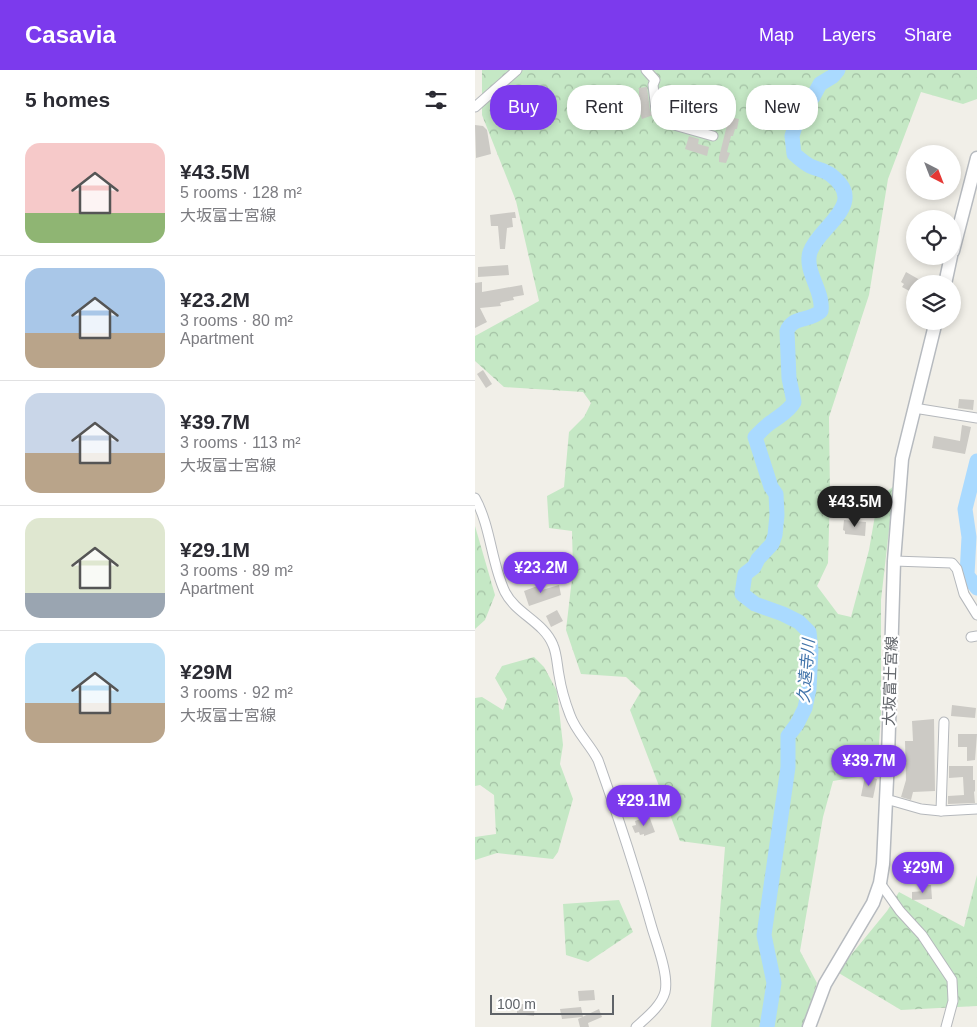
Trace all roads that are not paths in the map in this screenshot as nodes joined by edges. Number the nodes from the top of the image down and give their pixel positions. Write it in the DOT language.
graph roads {
  1 [pos="517,70"];
  2 [pos="646,70"];
  3 [pos="475,107"];
  4 [pos="713,136"];
  5 [pos="977,158"];
  6 [pos="961,221"];
  7 [pos="934,330"];
  8 [pos="914,408"];
  9 [pos="977,418"];
  10 [pos="475,498"];
  11 [pos="894,561"];
  12 [pos="977,615"];
  13 [pos="944,722"];
  14 [pos="886,799"];
  15 [pos="973,809"];
  16 [pos="941,811"];
  17 [pos="880,884"];
  18 [pos="636,1027"];
  19 [pos="809,1027"];
  20 [pos="946,1027"];
  1 -- 3 [label="street"];
  2 -- 4 [label="street"];
  5 -- 6 [label="main road"];
  7 -- 8 [label="main road, 大坂富士宮線"];
  8 -- 9 [label="street"];
  8 -- 11 [label="main road, 大坂富士宮線"];
  10 -- 18 [label="street"];
  11 -- 12 [label="street"];
  11 -- 14 [label="main road, 大坂富士宮線"];
  13 -- 16 [label="street"];
  14 -- 16 [label="street"];
  14 -- 17 [label="main road, 大坂富士宮線"];
  15 -- 16 [label="street"];
  17 -- 19 [label="main road, 大坂富士宮線"];
  17 -- 20 [label="street"];
}
